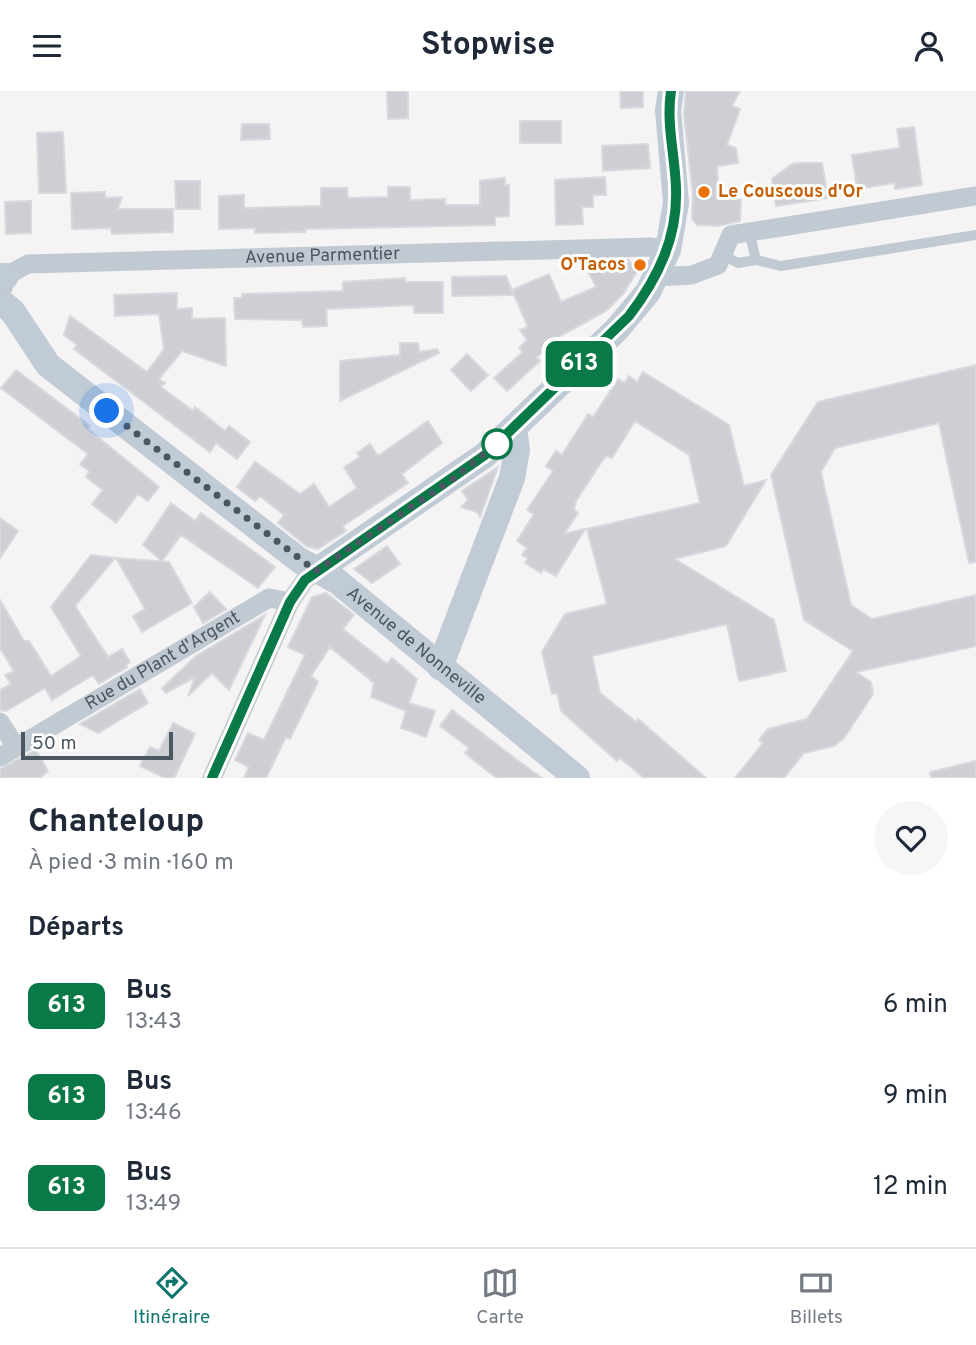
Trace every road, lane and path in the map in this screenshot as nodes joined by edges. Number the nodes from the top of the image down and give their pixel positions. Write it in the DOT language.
graph roads {
  1 [pos="671,91"];
  2 [pos="976,196"];
  3 [pos="749,230"];
  4 [pos="976,235"];
  5 [pos="726,245"];
  6 [pos="668,250"];
  7 [pos="756,260"];
  8 [pos="656,277"];
  9 [pos="2,288"];
  10 [pos="514,428"];
  11 [pos="316,571"];
  12 [pos="290,602"];
  13 [pos="440,667"];
  14 [pos="0,722"];
  15 [pos="8,752"];
  16 [pos="212,778"];
  17 [pos="578,778"];
  1 -- 6 [label="street"];
  2 -- 3 [label="street"];
  3 -- 5 [label="street"];
  3 -- 7 [label="lane"];
  4 -- 7 [label="lane"];
  5 -- 7 [label="lane"];
  5 -- 8 [label="street"];
  6 -- 8 [label="street"];
  6 -- 9 [label="street, Avenue Parmentier"];
  8 -- 10 [label="street"];
  9 -- 11 [label="street, Avenue de Nonneville"];
  10 -- 11 [label="street"];
  10 -- 13 [label="street"];
  11 -- 12 [label="street"];
  11 -- 13 [label="street, Avenue de Nonneville"];
  12 -- 15 [label="street, Rue du Plant d'Argent"];
  12 -- 16 [label="street"];
  13 -- 17 [label="street, Avenue de Nonneville"];
  14 -- 15 [label="street"];
}
